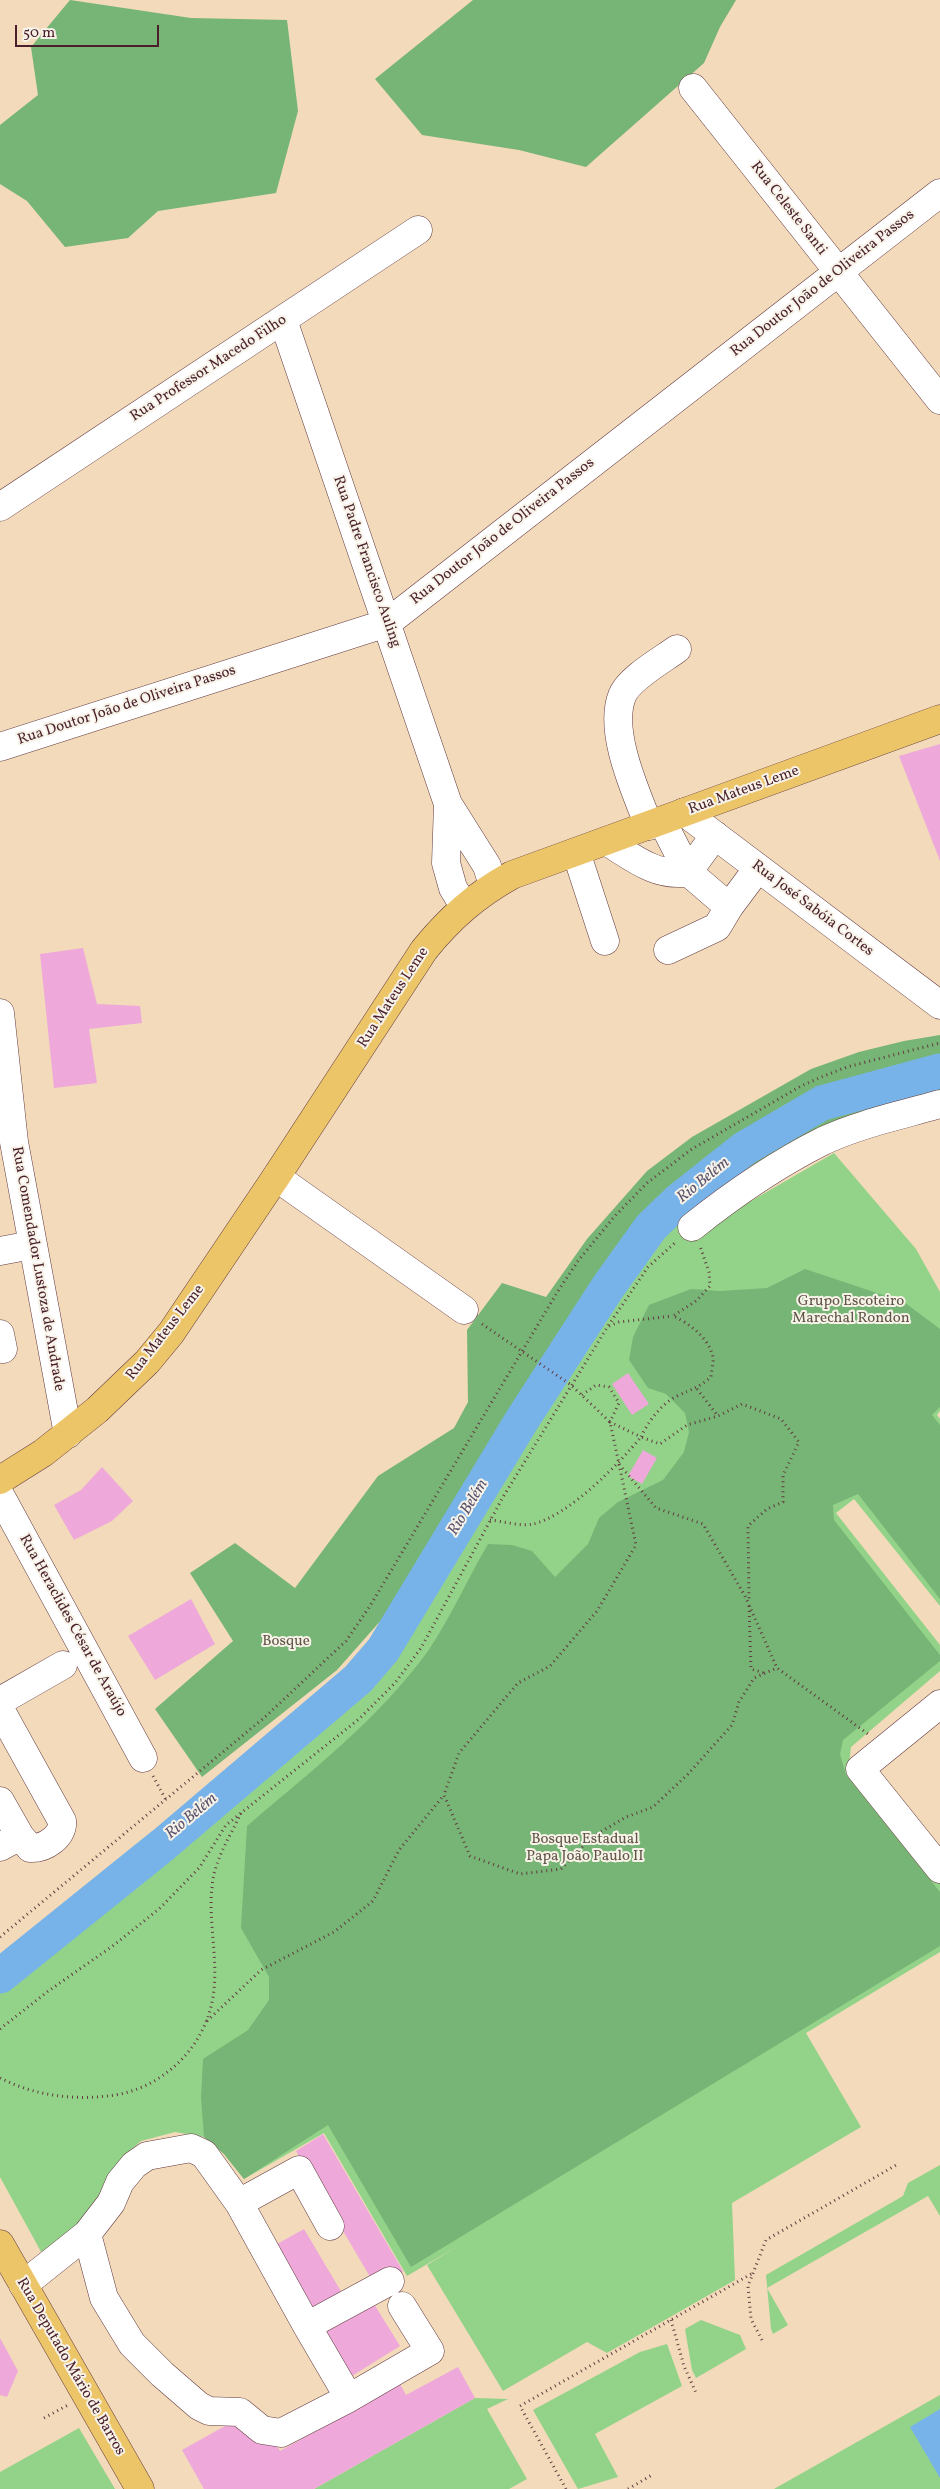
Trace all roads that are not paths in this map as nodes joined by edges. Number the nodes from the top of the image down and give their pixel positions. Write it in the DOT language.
graph roads {
  1 [pos="693,88"];
  2 [pos="940,193"];
  3 [pos="418,230"];
  4 [pos="838,272"];
  5 [pos="284,320"];
  6 [pos="940,400"];
  7 [pos="0,507"];
  8 [pos="386,623"];
  9 [pos="677,649"];
  10 [pos="940,719"];
  11 [pos="0,747"];
  12 [pos="448,804"];
  13 [pos="665,820"];
  14 [pos="715,835"];
  15 [pos="606,841"];
  16 [pos="576,852"];
  17 [pos="758,868"];
  18 [pos="688,872"];
  19 [pos="493,885"];
  20 [pos="464,906"];
  21 [pos="729,907"];
  22 [pos="605,941"];
  23 [pos="668,950"];
  24 [pos="937,998"];
  25 [pos="1,1029"];
  26 [pos="940,1104"];
  27 [pos="276,1178"];
  28 [pos="692,1227"];
  29 [pos="32,1245"];
  30 [pos="0,1251"];
  31 [pos="464,1310"];
  32 [pos="68,1434"];
  33 [pos="0,1480"];
  34 [pos="0,1494"];
  35 [pos="63,1665"];
  36 [pos="0,1701"];
  37 [pos="940,1704"];
  38 [pos="0,1709"];
  39 [pos="143,1758"];
  40 [pos="1,1805"];
  41 [pos="10,1841"];
  42 [pos="940,1869"];
  43 [pos="239,2203"];
  44 [pos="330,2226"];
  45 [pos="87,2234"];
  46 [pos="0,2244"];
  47 [pos="390,2282"];
  48 [pos="23,2285"];
  49 [pos="402,2306"];
  50 [pos="307,2326"];
  51 [pos="349,2398"];
  52 [pos="140,2489"];
  1 -- 4 [label="street, Rua Celeste Santi"];
  2 -- 4 [label="street, Rua Doutor João de Oliveira Passos"];
  3 -- 5 [label="street, Rua Professor Macedo Filho"];
  4 -- 6 [label="street, Rua Celeste Santi"];
  4 -- 8 [label="street, Rua Doutor João de Oliveira Passos"];
  5 -- 7 [label="street, Rua Professor Macedo Filho"];
  5 -- 8 [label="street, Rua Padre Francisco Auling"];
  8 -- 11 [label="street, Rua Doutor João de Oliveira Passos"];
  8 -- 12 [label="street, Rua Padre Francisco Auling"];
  9 -- 13 [label="street"];
  10 -- 13 [label="main road, Rua Mateus Leme"];
  12 -- 19 [label="street, Rua Padre Francisco Auling"];
  12 -- 20 [label="street, Rua Padre Francisco Auling"];
  13 -- 14 [label="street, Rua José Sabóia Cortes"];
  13 -- 15 [label="main road, Rua Mateus Leme"];
  13 -- 18 [label="street"];
  14 -- 17 [label="street, Rua José Sabóia Cortes"];
  14 -- 18 [label="street"];
  15 -- 16 [label="main road, Rua Mateus Leme"];
  15 -- 18 [label="street"];
  16 -- 19 [label="main road, Rua Mateus Leme"];
  16 -- 22 [label="street"];
  17 -- 21 [label="street"];
  17 -- 24 [label="street, Rua José Sabóia Cortes"];
  18 -- 21 [label="street"];
  19 -- 20 [label="main road, Rua Mateus Leme"];
  20 -- 27 [label="main road, Rua Mateus Leme"];
  21 -- 23 [label="street"];
  25 -- 29 [label="street, Rua Comendador Lustoza de Andrade"];
  26 -- 28 [label="street"];
  27 -- 31 [label="street"];
  27 -- 32 [label="main road, Rua Mateus Leme"];
  29 -- 30 [label="street"];
  29 -- 32 [label="street, Rua Comendador Lustoza de Andrade"];
  32 -- 33 [label="main road, Rua Mateus Leme"];
  34 -- 39 [label="street, Rua Heraclides César de Araújo"];
  35 -- 36 [label="street"];
  37 -- 42 [label="street"];
  38 -- 41 [label="street"];
  40 -- 41 [label="street"];
  43 -- 44 [label="street"];
  43 -- 45 [label="street"];
  43 -- 50 [label="street"];
  45 -- 48 [label="street"];
  45 -- 51 [label="street"];
  46 -- 48 [label="main road, Rua Deputado Mário de Barros"];
  47 -- 50 [label="street"];
  48 -- 52 [label="main road, Rua Deputado Mário de Barros"];
  49 -- 51 [label="street"];
  50 -- 51 [label="street"];
}
